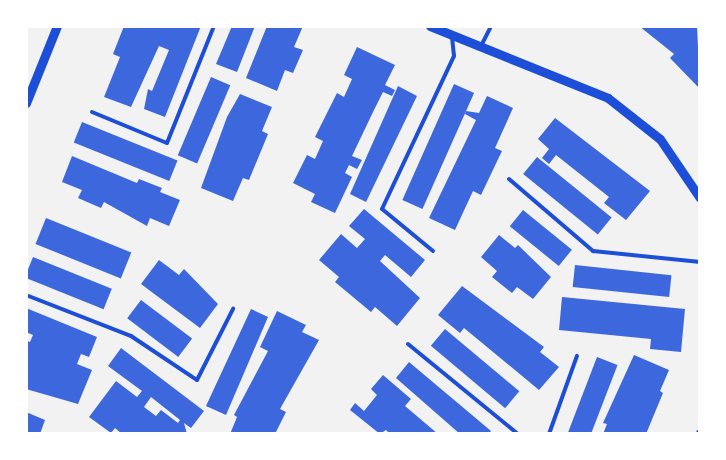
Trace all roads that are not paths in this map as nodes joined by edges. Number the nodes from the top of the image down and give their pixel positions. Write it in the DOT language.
graph roads {
  1 [pos="57,26"];
  2 [pos="214,26"];
  3 [pos="430,26"];
  4 [pos="491,26"];
  5 [pos="452,34"];
  6 [pos="480,47"];
  7 [pos="26,103"];
  8 [pos="92,112"];
  9 [pos="509,178"];
  10 [pos="699,195"];
  11 [pos="433,251"];
  12 [pos="700,262"];
  13 [pos="26,295"];
  14 [pos="233,309"];
  15 [pos="408,344"];
  16 [pos="577,356"];
  17 [pos="518,434"];
  18 [pos="549,434"];
  1 -- 7 [label="street"];
  2 -- 8 [label="lane"];
  3 -- 5 [label="street"];
  4 -- 6 [label="lane"];
  5 -- 6 [label="street"];
  5 -- 11 [label="lane"];
  6 -- 10 [label="street"];
  9 -- 12 [label="lane"];
  13 -- 14 [label="lane"];
  15 -- 17 [label="lane"];
  16 -- 18 [label="lane"];
}
